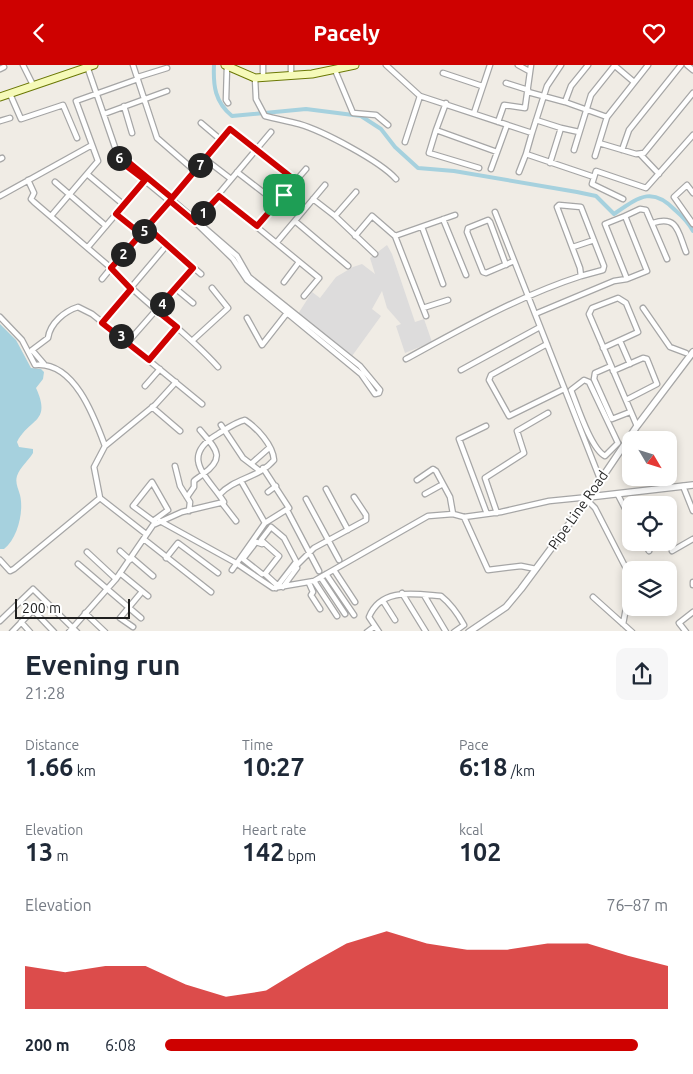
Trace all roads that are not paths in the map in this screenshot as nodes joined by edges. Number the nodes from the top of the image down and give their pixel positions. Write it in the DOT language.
graph roads {
  1 [pos="23,65"];
  2 [pos="133,65"];
  3 [pos="264,65"];
  4 [pos="342,65"];
  5 [pos="353,65"];
  6 [pos="386,65"];
  7 [pos="490,65"];
  8 [pos="518,65"];
  9 [pos="530,65"];
  10 [pos="562,65"];
  11 [pos="588,65"];
  12 [pos="614,65"];
  13 [pos="648,65"];
  14 [pos="680,65"];
  15 [pos="687,65"];
  16 [pos="89,66"];
  17 [pos="232,66"];
  18 [pos="76,67"];
  19 [pos="334,67"];
  20 [pos="167,68"];
  21 [pos="291,69"];
  22 [pos="693,70"];
  23 [pos="529,71"];
  24 [pos="443,73"];
  25 [pos="263,74"];
  26 [pos="138,78"];
  27 [pos="255,78"];
  28 [pos="634,82"];
  29 [pos="32,83"];
  30 [pos="506,83"];
  31 [pos="482,86"];
  32 [pos="167,91"];
  33 [pos="528,91"];
  34 [pos="0,93"];
  35 [pos="97,93"];
  36 [pos="693,93"];
  37 [pos="10,94"];
  38 [pos="420,96"];
  39 [pos="543,96"];
  40 [pos="0,97"];
  41 [pos="144,99"];
  42 [pos="565,102"];
  43 [pos="228,103"];
  44 [pos="446,103"];
  45 [pos="124,107"];
  46 [pos="586,110"];
  47 [pos="474,113"];
  48 [pos="104,114"];
  49 [pos="607,117"];
  50 [pos="10,118"];
  51 [pos="536,120"];
  52 [pos="0,121"];
  53 [pos="498,122"];
  54 [pos="200,123"];
  55 [pos="388,125"];
  56 [pos="507,125"];
  57 [pos="561,128"];
  58 [pos="436,130"];
  59 [pos="271,132"];
  60 [pos="579,132"];
  61 [pos="132,133"];
  62 [pos="532,133"];
  63 [pos="693,135"];
  64 [pos="77,138"];
  65 [pos="221,140"];
  66 [pos="405,142"];
  67 [pos="599,143"];
  68 [pos="92,145"];
  69 [pos="256,149"];
  70 [pos="574,150"];
  71 [pos="622,150"];
  72 [pos="497,152"];
  73 [pos="526,154"];
  74 [pos="640,154"];
  75 [pos="118,156"];
  76 [pos="595,156"];
  77 [pos="205,159"];
  78 [pos="550,163"];
  79 [pos="479,168"];
  80 [pos="306,169"];
  81 [pos="491,169"];
  82 [pos="195,171"];
  83 [pos="237,172"];
  84 [pos="520,172"];
  85 [pos="87,173"];
  86 [pos="659,174"];
  87 [pos="594,177"];
  88 [pos="231,179"];
  89 [pos="396,179"];
  90 [pos="28,180"];
  91 [pos="145,180"];
  92 [pos="296,181"];
  93 [pos="56,182"];
  94 [pos="324,185"];
  95 [pos="356,192"];
  96 [pos="693,193"];
  97 [pos="69,194"];
  98 [pos="284,195"];
  99 [pos="0,196"];
  100 [pos="219,196"];
  101 [pos="313,199"];
  102 [pos="623,199"];
  103 [pos="171,200"];
  104 [pos="277,203"];
  105 [pos="124,205"];
  106 [pos="304,210"];
  107 [pos="495,212"];
  108 [pos="116,214"];
  109 [pos="455,215"];
  110 [pos="51,216"];
  111 [pos="335,216"];
  112 [pos="625,216"];
  113 [pos="443,219"];
  114 [pos="196,221"];
  115 [pos="295,221"];
  116 [pos="653,223"];
  117 [pos="693,224"];
  118 [pos="106,226"];
  119 [pos="257,226"];
  120 [pos="147,227"];
  121 [pos="422,227"];
  122 [pos="141,234"];
  123 [pos="355,236"];
  124 [pos="396,236"];
  125 [pos="594,240"];
  126 [pos="277,242"];
  127 [pos="167,245"];
  128 [pos="88,247"];
  129 [pos="572,247"];
  130 [pos="686,252"];
  131 [pos="375,254"];
  132 [pos="236,259"];
  133 [pos="667,259"];
  134 [pos="514,261"];
  135 [pos="299,263"];
  136 [pos="506,265"];
  137 [pos="348,266"];
  138 [pos="111,268"];
  139 [pos="193,268"];
  140 [pos="201,274"];
  141 [pos="466,275"];
  142 [pos="581,276"];
  143 [pos="102,279"];
  144 [pos="627,279"];
  145 [pos="284,282"];
  146 [pos="443,284"];
  147 [pos="212,288"];
  148 [pos="131,289"];
  149 [pos="175,289"];
  150 [pos="304,296"];
  151 [pos="528,296"];
  152 [pos="448,300"];
  153 [pos="193,303"];
  154 [pos="423,308"];
  155 [pos="643,308"];
  156 [pos="156,310"];
  157 [pos="287,313"];
  158 [pos="535,314"];
  159 [pos="426,316"];
  160 [pos="0,317"];
  161 [pos="248,318"];
  162 [pos="102,323"];
  163 [pos="177,327"];
  164 [pos="540,327"];
  165 [pos="193,340"];
  166 [pos="620,341"];
  167 [pos="128,342"];
  168 [pos="546,344"];
  169 [pos="603,348"];
  170 [pos="693,352"];
  171 [pos="686,353"];
  172 [pos="406,359"];
  173 [pos="149,360"];
  174 [pos="44,364"];
  175 [pos="630,364"];
  176 [pos="218,367"];
  177 [pos="612,368"];
  178 [pos="160,369"];
  179 [pos="461,370"];
  180 [pos="176,382"];
  181 [pos="145,386"];
  182 [pos="564,389"];
  183 [pos="626,400"];
  184 [pos="575,401"];
  185 [pos="570,403"];
  186 [pos="202,404"];
  187 [pos="152,407"];
  188 [pos="630,412"];
  189 [pos="548,413"];
  190 [pos="220,425"];
  191 [pos="486,426"];
  192 [pos="637,426"];
  193 [pos="200,430"];
  194 [pos="180,431"];
  195 [pos="224,431"];
  196 [pos="209,441"];
  197 [pos="594,442"];
  198 [pos="586,445"];
  199 [pos="105,446"];
  200 [pos="269,448"];
  201 [pos="251,464"];
  202 [pos="175,466"];
  203 [pos="261,470"];
  204 [pos="203,475"];
  205 [pos="600,479"];
  206 [pos="241,481"];
  207 [pos="417,481"];
  208 [pos="443,484"];
  209 [pos="693,485"];
  210 [pos="276,486"];
  211 [pos="683,486"];
  212 [pos="326,489"];
  213 [pos="268,492"];
  214 [pos="425,494"];
  215 [pos="219,495"];
  216 [pos="618,495"];
  217 [pos="187,497"];
  218 [pos="354,497"];
  219 [pos="100,498"];
  220 [pos="306,499"];
  221 [pos="588,499"];
  222 [pos="222,503"];
  223 [pos="622,503"];
  224 [pos="189,511"];
  225 [pos="693,511"];
  226 [pos="288,512"];
  227 [pos="453,513"];
  228 [pos="497,513"];
  229 [pos="487,515"];
  230 [pos="464,517"];
  231 [pos="236,521"];
  232 [pos="156,522"];
  233 [pos="265,523"];
  234 [pos="348,530"];
  235 [pos="146,534"];
  236 [pos="693,539"];
  237 [pos="145,540"];
  238 [pos="329,540"];
  239 [pos="677,548"];
  240 [pos="120,551"];
  241 [pos="87,552"];
  242 [pos="310,552"];
  243 [pos="166,558"];
  244 [pos="242,558"];
  245 [pos="131,559"];
  246 [pos="0,560"];
  247 [pos="339,560"];
  248 [pos="78,563"];
  249 [pos="236,563"];
  250 [pos="536,569"];
  251 [pos="232,570"];
  252 [pos="334,570"];
  253 [pos="319,571"];
  254 [pos="120,573"];
  255 [pos="218,573"];
  256 [pos="326,574"];
  257 [pos="152,576"];
  258 [pos="261,577"];
  259 [pos="320,578"];
  260 [pos="116,579"];
  261 [pos="311,582"];
  262 [pos="277,586"];
  263 [pos="107,589"];
  264 [pos="211,592"];
  265 [pos="402,593"];
  266 [pos="140,594"];
  267 [pos="148,595"];
  268 [pos="424,595"];
  269 [pos="593,597"];
  270 [pos="383,601"];
  271 [pos="355,602"];
  272 [pos="128,608"];
  273 [pos="320,609"];
  274 [pos="693,612"];
  275 [pos="85,613"];
  276 [pos="345,614"];
  277 [pos="354,615"];
  278 [pos="337,616"];
  279 [pos="141,618"];
  280 [pos="395,620"];
  281 [pos="0,621"];
  282 [pos="21,622"];
  283 [pos="623,624"];
  284 [pos="375,626"];
  285 [pos="133,627"];
  286 [pos="71,629"];
  287 [pos="477,629"];
  288 [pos="12,631"];
  289 [pos="30,631"];
  290 [pos="54,631"];
  291 [pos="78,631"];
  292 [pos="105,631"];
  293 [pos="367,631"];
  294 [pos="379,631"];
  295 [pos="426,631"];
  296 [pos="446,631"];
  297 [pos="454,631"];
  298 [pos="469,631"];
  299 [pos="632,631"];
  300 [pos="686,631"];
  1 -- 29 [label="street"];
  2 -- 26 [label="street"];
  3 -- 25 [label="street"];
  4 -- 19 [label="main road"];
  5 -- 19 [label="main road"];
  6 -- 38 [label="street"];
  7 -- 31 [label="street"];
  8 -- 23 [label="street"];
  9 -- 23 [label="street"];
  10 -- 39 [label="street"];
  11 -- 42 [label="street"];
  12 -- 28 [label="street"];
  12 -- 46 [label="street"];
  13 -- 28 [label="street"];
  14 -- 71 [label="street"];
  15 -- 22 [label="street"];
  16 -- 18 [label="main road"];
  16 -- 35 [label="street"];
  16 -- 37 [label="main road"];
  17 -- 25 [label="main road"];
  17 -- 27 [label="main road"];
  17 -- 43 [label="street"];
  18 -- 29 [label="main road"];
  19 -- 21 [label="main road"];
  19 -- 27 [label="main road"];
  19 -- 55 [label="street"];
  20 -- 26 [label="street"];
  21 -- 25 [label="main road"];
  23 -- 33 [label="street"];
  24 -- 31 [label="street"];
  26 -- 35 [label="street"];
  26 -- 41 [label="street"];
  27 -- 89 [label="street"];
  28 -- 49 [label="street"];
  29 -- 34 [label="main road"];
  30 -- 33 [label="street"];
  31 -- 47 [label="street"];
  32 -- 41 [label="street"];
  33 -- 39 [label="street"];
  33 -- 53 [label="street"];
  35 -- 48 [label="street"];
  35 -- 68 [label="street"];
  36 -- 74 [label="street"];
  37 -- 40 [label="main road"];
  37 -- 64 [label="street"];
  38 -- 44 [label="street"];
  38 -- 66 [label="street"];
  39 -- 42 [label="street"];
  39 -- 51 [label="street"];
  41 -- 45 [label="street"];
  41 -- 82 [label="street"];
  42 -- 46 [label="street"];
  44 -- 47 [label="street"];
  44 -- 58 [label="street"];
  45 -- 48 [label="street"];
  45 -- 61 [label="street"];
  46 -- 49 [label="street"];
  46 -- 60 [label="street"];
  47 -- 53 [label="street"];
  48 -- 75 [label="street"];
  49 -- 67 [label="street"];
  50 -- 52 [label="street"];
  51 -- 57 [label="street"];
  51 -- 62 [label="street"];
  53 -- 56 [label="street"];
  54 -- 65 [label="street"];
  56 -- 62 [label="street"];
  56 -- 72 [label="street"];
  57 -- 60 [label="street"];
  57 -- 78 [label="street"];
  58 -- 72 [label="street"];
  58 -- 79 [label="street"];
  59 -- 69 [label="street"];
  60 -- 70 [label="street"];
  62 -- 73 [label="street"];
  63 -- 86 [label="street"];
  65 -- 69 [label="street"];
  65 -- 77 [label="street"];
  67 -- 71 [label="street"];
  67 -- 76 [label="street"];
  68 -- 85 [label="street"];
  68 -- 90 [label="street"];
  69 -- 83 [label="street"];
  69 -- 92 [label="street"];
  71 -- 74 [label="street"];
  72 -- 81 [label="street"];
  73 -- 78 [label="street"];
  73 -- 84 [label="street"];
  74 -- 86 [label="street"];
  75 -- 91 [label="street"];
  75 -- 103 [label="street"];
  77 -- 82 [label="street"];
  77 -- 88 [label="street"];
  78 -- 87 [label="street"];
  80 -- 92 [label="street"];
  82 -- 103 [label="street"];
  83 -- 88 [label="street"];
  83 -- 104 [label="street"];
  85 -- 97 [label="street"];
  85 -- 105 [label="street"];
  86 -- 87 [label="street"];
  87 -- 102 [label="street"];
  88 -- 100 [label="street"];
  90 -- 99 [label="street"];
  90 -- 110 [label="street"];
  91 -- 103 [label="street"];
  91 -- 105 [label="street"];
  92 -- 98 [label="street"];
  93 -- 97 [label="street"];
  94 -- 101 [label="street"];
  95 -- 111 [label="street"];
  96 -- 117 [label="street"];
  97 -- 110 [label="street"];
  97 -- 118 [label="street"];
  98 -- 104 [label="street"];
  98 -- 106 [label="street"];
  100 -- 114 [label="street"];
  100 -- 119 [label="street"];
  101 -- 106 [label="street"];
  101 -- 111 [label="street"];
  103 -- 114 [label="street"];
  103 -- 120 [label="street"];
  104 -- 119 [label="street"];
  105 -- 108 [label="street"];
  106 -- 115 [label="street"];
  107 -- 134 [label="street"];
  108 -- 118 [label="street"];
  108 -- 122 [label="street"];
  109 -- 113 [label="street"];
  110 -- 128 [label="street"];
  111 -- 123 [label="street"];
  112 -- 116 [label="street"];
  112 -- 144 [label="street"];
  112 -- 144 [label="street"];
  113 -- 121 [label="street"];
  113 -- 141 [label="street"];
  114 -- 132 [label="street"];
  115 -- 126 [label="street"];
  115 -- 137 [label="street"];
  116 -- 130 [label="street"];
  116 -- 133 [label="street"];
  118 -- 128 [label="street"];
  119 -- 126 [label="street"];
  120 -- 122 [label="street"];
  120 -- 127 [label="street"];
  121 -- 124 [label="street"];
  121 -- 146 [label="street"];
  122 -- 138 [label="street"];
  123 -- 124 [label="street"];
  123 -- 131 [label="street"];
  124 -- 154 [label="street"];
  125 -- 129 [label="street"];
  125 -- 129 [label="street"];
  125 -- 142 [label="street"];
  126 -- 135 [label="street"];
  127 -- 139 [label="street"];
  127 -- 148 [label="street"];
  128 -- 138 [label="street"];
  129 -- 142 [label="street"];
  132 -- 157 [label="street"];
  132 -- 157 [label="street"];
  134 -- 136 [label="street"];
  134 -- 151 [label="street"];
  135 -- 145 [label="street"];
  135 -- 150 [label="street"];
  136 -- 136 [label="street"];
  138 -- 143 [label="street"];
  138 -- 148 [label="street"];
  139 -- 140 [label="street"];
  139 -- 149 [label="street"];
  142 -- 151 [label="street"];
  144 -- 158 [label="street"];
  147 -- 165 [label="street"];
  148 -- 156 [label="street"];
  148 -- 162 [label="street"];
  149 -- 153 [label="street"];
  149 -- 156 [label="street"];
  151 -- 158 [label="street"];
  151 -- 172 [label="street"];
  152 -- 154 [label="street"];
  154 -- 159 [label="street"];
  155 -- 171 [label="street"];
  156 -- 163 [label="street"];
  156 -- 167 [label="street"];
  157 -- 161 [label="street"];
  158 -- 164 [label="street"];
  160 -- 174 [label="street"];
  162 -- 167 [label="street"];
  162 -- 174 [label="street"];
  163 -- 165 [label="street"];
  163 -- 173 [label="street"];
  164 -- 168 [label="street"];
  164 -- 179 [label="street"];
  165 -- 176 [label="street"];
  166 -- 169 [label="street"];
  166 -- 169 [label="street"];
  166 -- 175 [label="street"];
  167 -- 173 [label="street"];
  168 -- 182 [label="street"];
  168 -- 182 [label="street"];
  169 -- 177 [label="street"];
  170 -- 192 [label="street, Pipe Line Road"];
  173 -- 178 [label="street"];
  174 -- 199 [label="street"];
  175 -- 177 [label="street"];
  175 -- 183 [label="street"];
  177 -- 183 [label="street"];
  177 -- 188 [label="street"];
  178 -- 180 [label="street"];
  178 -- 181 [label="street"];
  180 -- 186 [label="street"];
  180 -- 187 [label="street"];
  182 -- 185 [label="street"];
  183 -- 188 [label="street"];
  184 -- 185 [label="street"];
  184 -- 197 [label="street"];
  184 -- 197 [label="street"];
  185 -- 198 [label="street"];
  187 -- 194 [label="street"];
  187 -- 199 [label="street"];
  188 -- 192 [label="street"];
  189 -- 228 [label="street"];
  190 -- 195 [label="street"];
  191 -- 229 [label="street"];
  192 -- 205 [label="street, Pipe Line Road"];
  193 -- 196 [label="street"];
  195 -- 196 [label="street"];
  195 -- 200 [label="street"];
  195 -- 201 [label="street"];
  196 -- 204 [label="street"];
  196 -- 204 [label="street"];
  197 -- 198 [label="street"];
  198 -- 205 [label="street"];
  199 -- 219 [label="street"];
  200 -- 201 [label="street"];
  200 -- 203 [label="street"];
  201 -- 203 [label="street"];
  202 -- 217 [label="street"];
  203 -- 206 [label="street"];
  203 -- 210 [label="street"];
  204 -- 215 [label="street"];
  204 -- 217 [label="street"];
  205 -- 221 [label="street, Pipe Line Road"];
  206 -- 215 [label="street"];
  206 -- 233 [label="street"];
  207 -- 208 [label="street"];
  208 -- 214 [label="street"];
  208 -- 227 [label="street"];
  209 -- 211 [label="street"];
  210 -- 213 [label="street"];
  210 -- 233 [label="street"];
  211 -- 216 [label="street"];
  211 -- 225 [label="street"];
  212 -- 234 [label="street"];
  215 -- 222 [label="street"];
  216 -- 221 [label="street"];
  216 -- 223 [label="street"];
  217 -- 224 [label="street"];
  218 -- 234 [label="street"];
  219 -- 235 [label="street"];
  219 -- 246 [label="street"];
  220 -- 238 [label="street"];
  221 -- 228 [label="street"];
  221 -- 250 [label="street, Pipe Line Road"];
  221 -- 283 [label="street"];
  222 -- 224 [label="street"];
  222 -- 231 [label="street"];
  224 -- 232 [label="street"];
  226 -- 242 [label="street"];
  227 -- 230 [label="street"];
  227 -- 252 [label="street"];
  228 -- 229 [label="street"];
  229 -- 230 [label="street"];
  230 -- 250 [label="street"];
  232 -- 232 [label="street"];
  232 -- 235 [label="street"];
  232 -- 249 [label="street"];
  233 -- 244 [label="street"];
  234 -- 238 [label="street"];
  235 -- 237 [label="street"];
  236 -- 239 [label="street"];
  237 -- 243 [label="street"];
  237 -- 245 [label="street"];
  238 -- 242 [label="street"];
  238 -- 247 [label="street"];
  240 -- 245 [label="street"];
  241 -- 260 [label="street"];
  242 -- 253 [label="street"];
  242 -- 262 [label="street"];
  243 -- 255 [label="street"];
  243 -- 264 [label="street"];
  244 -- 249 [label="street"];
  244 -- 258 [label="street"];
  244 -- 258 [label="street"];
  245 -- 254 [label="street"];
  245 -- 257 [label="street"];
  248 -- 263 [label="street"];
  249 -- 251 [label="street"];
  249 -- 258 [label="street"];
  250 -- 287 [label="street, Pipe Line Road"];
  252 -- 256 [label="street"];
  252 -- 271 [label="street"];
  254 -- 260 [label="street"];
  254 -- 267 [label="street"];
  256 -- 259 [label="street"];
  256 -- 277 [label="street"];
  258 -- 262 [label="street"];
  259 -- 261 [label="street"];
  259 -- 276 [label="street"];
  260 -- 263 [label="street"];
  261 -- 262 [label="street"];
  261 -- 273 [label="street"];
  261 -- 278 [label="street"];
  262 -- 262 [label="street"];
  263 -- 272 [label="street"];
  263 -- 275 [label="street"];
  265 -- 268 [label="street"];
  265 -- 270 [label="street"];
  265 -- 295 [label="street"];
  266 -- 272 [label="street"];
  268 -- 296 [label="street"];
  268 -- 297 [label="street"];
  269 -- 283 [label="street"];
  270 -- 280 [label="street"];
  270 -- 284 [label="street"];
  272 -- 279 [label="street"];
  272 -- 285 [label="street"];
  274 -- 300 [label="street"];
  275 -- 286 [label="street"];
  275 -- 292 [label="street"];
  281 -- 286 [label="street"];
  282 -- 288 [label="street"];
  282 -- 289 [label="street"];
  282 -- 290 [label="street"];
  283 -- 299 [label="street"];
  284 -- 293 [label="street"];
  284 -- 294 [label="street"];
  286 -- 291 [label="street"];
  287 -- 298 [label="street, Pipe Line Road"];
}
